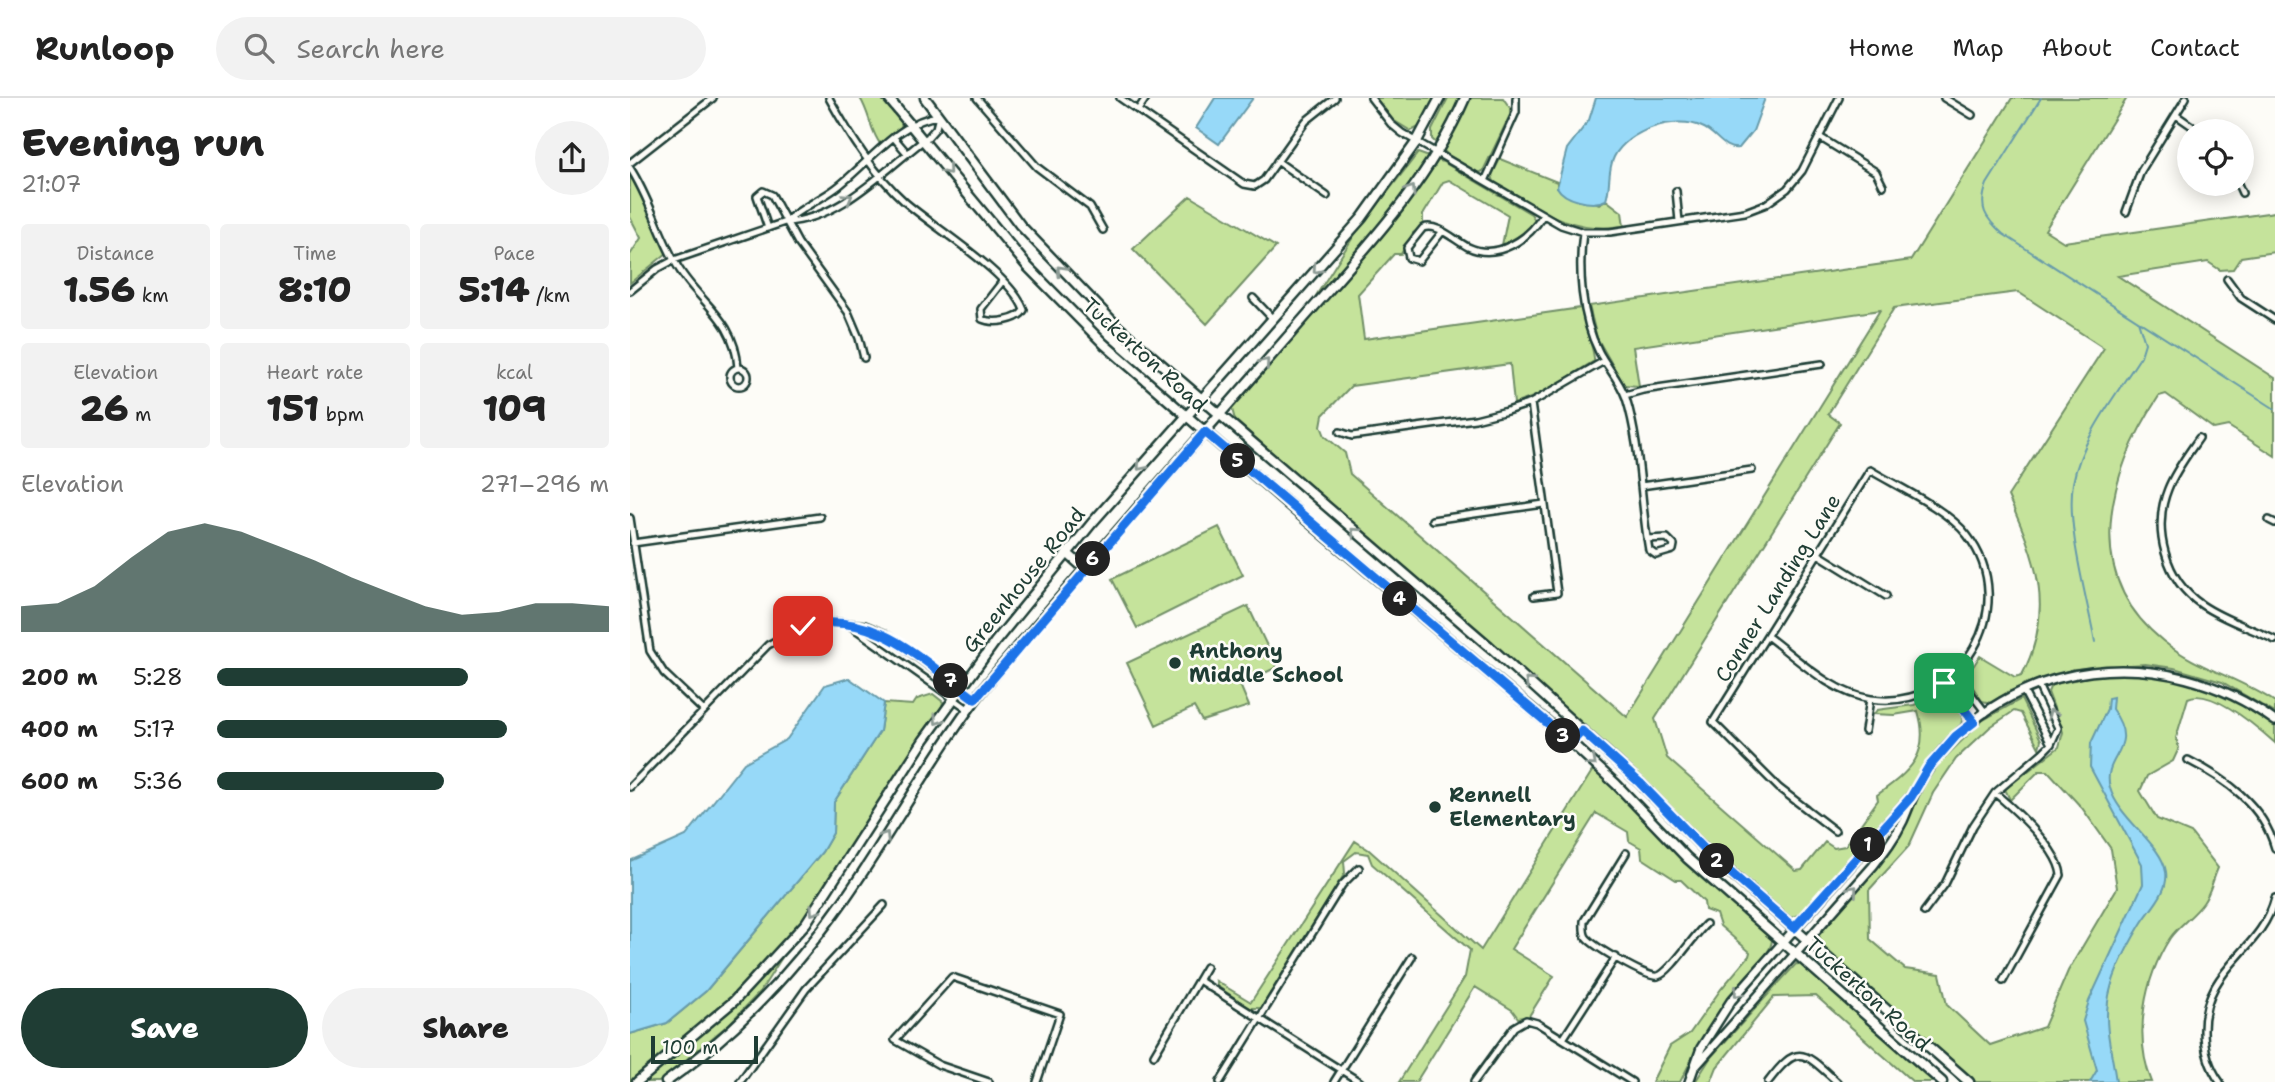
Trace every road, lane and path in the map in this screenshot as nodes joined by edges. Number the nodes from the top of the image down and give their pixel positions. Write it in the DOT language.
graph roads {
  1 [pos="713,98"];
  2 [pos="829,98"];
  3 [pos="888,98"];
  4 [pos="925,98"];
  5 [pos="977,98"];
  6 [pos="1120,98"];
  7 [pos="1146,98"];
  8 [pos="1335,98"];
  9 [pos="1371,98"];
  10 [pos="1440,98"];
  11 [pos="1465,98"];
  12 [pos="1516,98"];
  13 [pos="1839,98"];
  14 [pos="1944,98"];
  15 [pos="2186,98"];
  16 [pos="1138,110"];
  17 [pos="1972,115"];
  18 [pos="2176,115"];
  19 [pos="939,116"];
  20 [pos="2182,119"];
  21 [pos="911,126"];
  22 [pos="1821,138"];
  23 [pos="895,139"];
  24 [pos="923,140"];
  25 [pos="1417,141"];
  26 [pos="1436,152"];
  27 [pos="906,153"];
  28 [pos="868,161"];
  29 [pos="1277,161"];
  30 [pos="630,166"];
  31 [pos="880,175"];
  32 [pos="1485,181"];
  33 [pos="1883,186"];
  34 [pos="1676,191"];
  35 [pos="1327,196"];
  36 [pos="2126,212"];
  37 [pos="1543,215"];
  38 [pos="1679,221"];
  39 [pos="785,222"];
  40 [pos="768,228"];
  41 [pos="1104,230"];
  42 [pos="1443,232"];
  43 [pos="1583,232"];
  44 [pos="674,260"];
  45 [pos="2227,279"];
  46 [pos="1002,282"];
  47 [pos="630,291"];
  48 [pos="1253,298"];
  49 [pos="1273,319"];
  50 [pos="2275,320"];
  51 [pos="864,358"];
  52 [pos="1604,361"];
  53 [pos="1822,364"];
  54 [pos="738,368"];
  55 [pos="1625,395"];
  56 [pos="1202,398"];
  57 [pos="1531,404"];
  58 [pos="1186,415"];
  59 [pos="1220,415"];
  60 [pos="1205,432"];
  61 [pos="1340,432"];
  62 [pos="2199,438"];
  63 [pos="1752,470"];
  64 [pos="1641,486"];
  65 [pos="1544,504"];
  66 [pos="820,517"];
  67 [pos="630,518"];
  68 [pos="1432,520"];
  69 [pos="2269,520"];
  70 [pos="2275,523"];
  71 [pos="1647,539"];
  72 [pos="632,543"];
  73 [pos="1067,553"];
  74 [pos="1818,554"];
  75 [pos="1085,569"];
  76 [pos="1534,596"];
  77 [pos="1886,596"];
  78 [pos="848,624"];
  79 [pos="1768,636"];
  80 [pos="2275,640"];
  81 [pos="900,645"];
  82 [pos="891,655"];
  83 [pos="1956,674"];
  84 [pos="1944,683"];
  85 [pos="2038,685"];
  86 [pos="960,688"];
  87 [pos="2024,692"];
  88 [pos="952,699"];
  89 [pos="975,699"];
  90 [pos="1870,699"];
  91 [pos="968,709"];
  92 [pos="704,711"];
  93 [pos="1986,713"];
  94 [pos="2275,721"];
  95 [pos="1974,722"];
  96 [pos="1582,731"];
  97 [pos="1865,731"];
  98 [pos="1571,743"];
  99 [pos="2051,744"];
  100 [pos="2188,760"];
  101 [pos="630,787"];
  102 [pos="1995,793"];
  103 [pos="1911,797"];
  104 [pos="1835,831"];
  105 [pos="2275,848"];
  106 [pos="1626,853"];
  107 [pos="851,856"];
  108 [pos="866,866"];
  109 [pos="1359,868"];
  110 [pos="2275,898"];
  111 [pos="884,905"];
  112 [pos="1924,912"];
  113 [pos="2268,919"];
  114 [pos="2275,922"];
  115 [pos="1706,924"];
  116 [pos="1794,928"];
  117 [pos="1808,940"];
  118 [pos="1783,941"];
  119 [pos="1796,953"];
  120 [pos="1412,957"];
  121 [pos="1616,957"];
  122 [pos="1206,967"];
  123 [pos="1200,981"];
  124 [pos="2003,981"];
  125 [pos="1259,1018"];
  126 [pos="1563,1040"];
  127 [pos="1154,1055"];
  128 [pos="1696,1066"];
  129 [pos="1341,1070"];
  130 [pos="637,1082"];
  131 [pos="666,1082"];
  132 [pos="740,1082"];
  133 [pos="989,1082"];
  134 [pos="1037,1082"];
  135 [pos="1220,1082"];
  136 [pos="1334,1082"];
  137 [pos="1360,1082"];
  138 [pos="1474,1082"];
  139 [pos="1632,1082"];
  140 [pos="1689,1082"];
  141 [pos="1768,1082"];
  142 [pos="1838,1082"];
  143 [pos="1942,1082"];
  144 [pos="1969,1082"];
  145 [pos="2220,1082"];
  1 -- 30 [label="street"];
  2 -- 28 [label="street"];
  3 -- 21 [label="main road, Tuckerton Road"];
  4 -- 19 [label="main road, Tuckerton Road"];
  5 -- 41 [label="street"];
  6 -- 16 [label="street"];
  7 -- 16 [label="street"];
  8 -- 29 [label="street"];
  9 -- 25 [label="street"];
  10 -- 25 [label="main road, Greenhouse Road"];
  11 -- 26 [label="main road, Greenhouse Road"];
  12 -- 32 [label="street"];
  13 -- 22 [label="street"];
  14 -- 17 [label="street"];
  15 -- 18 [label="street"];
  16 -- 29 [label="street"];
  18 -- 20 [label="street"];
  18 -- 36 [label="street"];
  19 -- 21 [label="street"];
  19 -- 24 [label="street"];
  56 -- 19 [label="main road, Tuckerton Road, one-way"];
  21 -- 23 [label="street"];
  21 -- 24 [label="main road, Tuckerton Road"];
  22 -- 33 [label="street"];
  22 -- 38 [label="street"];
  23 -- 27 [label="street"];
  23 -- 28 [label="street"];
  24 -- 27 [label="street"];
  24 -- 58 [label="main road, Tuckerton Road, one-way"];
  25 -- 26 [label="street"];
  25 -- 49 [label="main road, Greenhouse Road, one-way"];
  26 -- 32 [label="street"];
  59 -- 26 [label="main road, Greenhouse Road, one-way"];
  27 -- 31 [label="street"];
  28 -- 31 [label="street"];
  28 -- 39 [label="street"];
  29 -- 35 [label="street"];
  30 -- 44 [label="street"];
  39 -- 31 [label="street, one-way"];
  31 -- 46 [label="street"];
  32 -- 37 [label="street"];
  34 -- 38 [label="street"];
  37 -- 42 [label="street"];
  37 -- 43 [label="street"];
  38 -- 43 [label="street"];
  39 -- 40 [label="street"];
  39 -- 40 [label="street"];
  39 -- 51 [label="street"];
  40 -- 44 [label="street"];
  42 -- 42 [label="street"];
  43 -- 52 [label="street"];
  44 -- 47 [label="street"];
  44 -- 54 [label="street"];
  45 -- 50 [label="street"];
  46 -- 46 [label="street"];
  48 -- 49 [label="street"];
  49 -- 56 [label="main road, Greenhouse Road"];
  52 -- 55 [label="street"];
  52 -- 57 [label="street"];
  53 -- 55 [label="street"];
  55 -- 64 [label="street"];
  56 -- 58 [label="main road, Greenhouse Road"];
  56 -- 59 [label="main road, Tuckerton Road"];
  57 -- 61 [label="street"];
  57 -- 65 [label="street"];
  58 -- 60 [label="main road, Tuckerton Road"];
  58 -- 73 [label="main road, Greenhouse Road, one-way"];
  59 -- 60 [label="main road, Greenhouse Road"];
  96 -- 59 [label="main road, Tuckerton Road, one-way"];
  60 -- 75 [label="main road, Greenhouse Road"];
  60 -- 98 [label="main road, Tuckerton Road"];
  62 -- 80 [label="street"];
  63 -- 64 [label="street"];
  64 -- 71 [label="street"];
  65 -- 68 [label="street"];
  65 -- 76 [label="street"];
  66 -- 72 [label="street"];
  67 -- 72 [label="street"];
  69 -- 70 [label="street"];
  71 -- 71 [label="street"];
  72 -- 92 [label="street"];
  73 -- 75 [label="main road"];
  73 -- 86 [label="main road, Greenhouse Road"];
  74 -- 77 [label="street"];
  74 -- 79 [label="street, Conner Landing Lane"];
  74 -- 83 [label="street, Conner Landing Lane"];
  75 -- 89 [label="main road, Greenhouse Road"];
  78 -- 81 [label="street"];
  78 -- 82 [label="street"];
  78 -- 92 [label="street"];
  79 -- 90 [label="street"];
  79 -- 104 [label="street, Conner Landing Lane"];
  81 -- 82 [label="street"];
  81 -- 86 [label="street"];
  82 -- 88 [label="street"];
  83 -- 84 [label="street"];
  83 -- 93 [label="street"];
  84 -- 90 [label="street"];
  84 -- 95 [label="street"];
  85 -- 87 [label="street"];
  85 -- 94 [label="street"];
  99 -- 85 [label="street, one-way"];
  86 -- 88 [label="main road, Greenhouse Road"];
  86 -- 89 [label="street"];
  87 -- 93 [label="street"];
  87 -- 99 [label="street"];
  88 -- 91 [label="street"];
  88 -- 107 [label="main road, Greenhouse Road, one-way"];
  89 -- 91 [label="main road, Greenhouse Road"];
  90 -- 97 [label="street"];
  108 -- 91 [label="main road, Greenhouse Road, one-way"];
  92 -- 101 [label="street"];
  93 -- 95 [label="street"];
  95 -- 103 [label="street"];
  96 -- 98 [label="main road"];
  96 -- 116 [label="main road, Tuckerton Road"];
  98 -- 118 [label="main road, Tuckerton Road, one-way"];
  99 -- 102 [label="street"];
  100 -- 105 [label="street"];
  102 -- 112 [label="street"];
  102 -- 124 [label="street"];
  103 -- 116 [label="street"];
  117 -- 103 [label="street, one-way"];
  106 -- 121 [label="street"];
  107 -- 108 [label="main road"];
  107 -- 130 [label="main road, Greenhouse Road, one-way"];
  108 -- 131 [label="main road, Greenhouse Road"];
  109 -- 125 [label="street"];
  110 -- 113 [label="street"];
  111 -- 132 [label="street"];
  113 -- 114 [label="street"];
  113 -- 145 [label="street"];
  115 -- 121 [label="street"];
  116 -- 117 [label="main road, Tuckerton Road"];
  116 -- 118 [label="street"];
  117 -- 119 [label="street"];
  117 -- 144 [label="main road, Tuckerton Road"];
  118 -- 119 [label="main road, Tuckerton Road"];
  118 -- 128 [label="street, one-way"];
  119 -- 128 [label="street"];
  119 -- 143 [label="main road, Tuckerton Road"];
  120 -- 129 [label="street"];
  121 -- 126 [label="street"];
  122 -- 123 [label="street"];
  123 -- 125 [label="street"];
  123 -- 127 [label="street"];
  125 -- 129 [label="street"];
  125 -- 135 [label="street"];
  126 -- 138 [label="street"];
  126 -- 139 [label="street"];
  128 -- 140 [label="street"];
  129 -- 136 [label="street"];
  129 -- 137 [label="street"];
  133 -- 134 [label="street"];
  141 -- 142 [label="street"];
}
